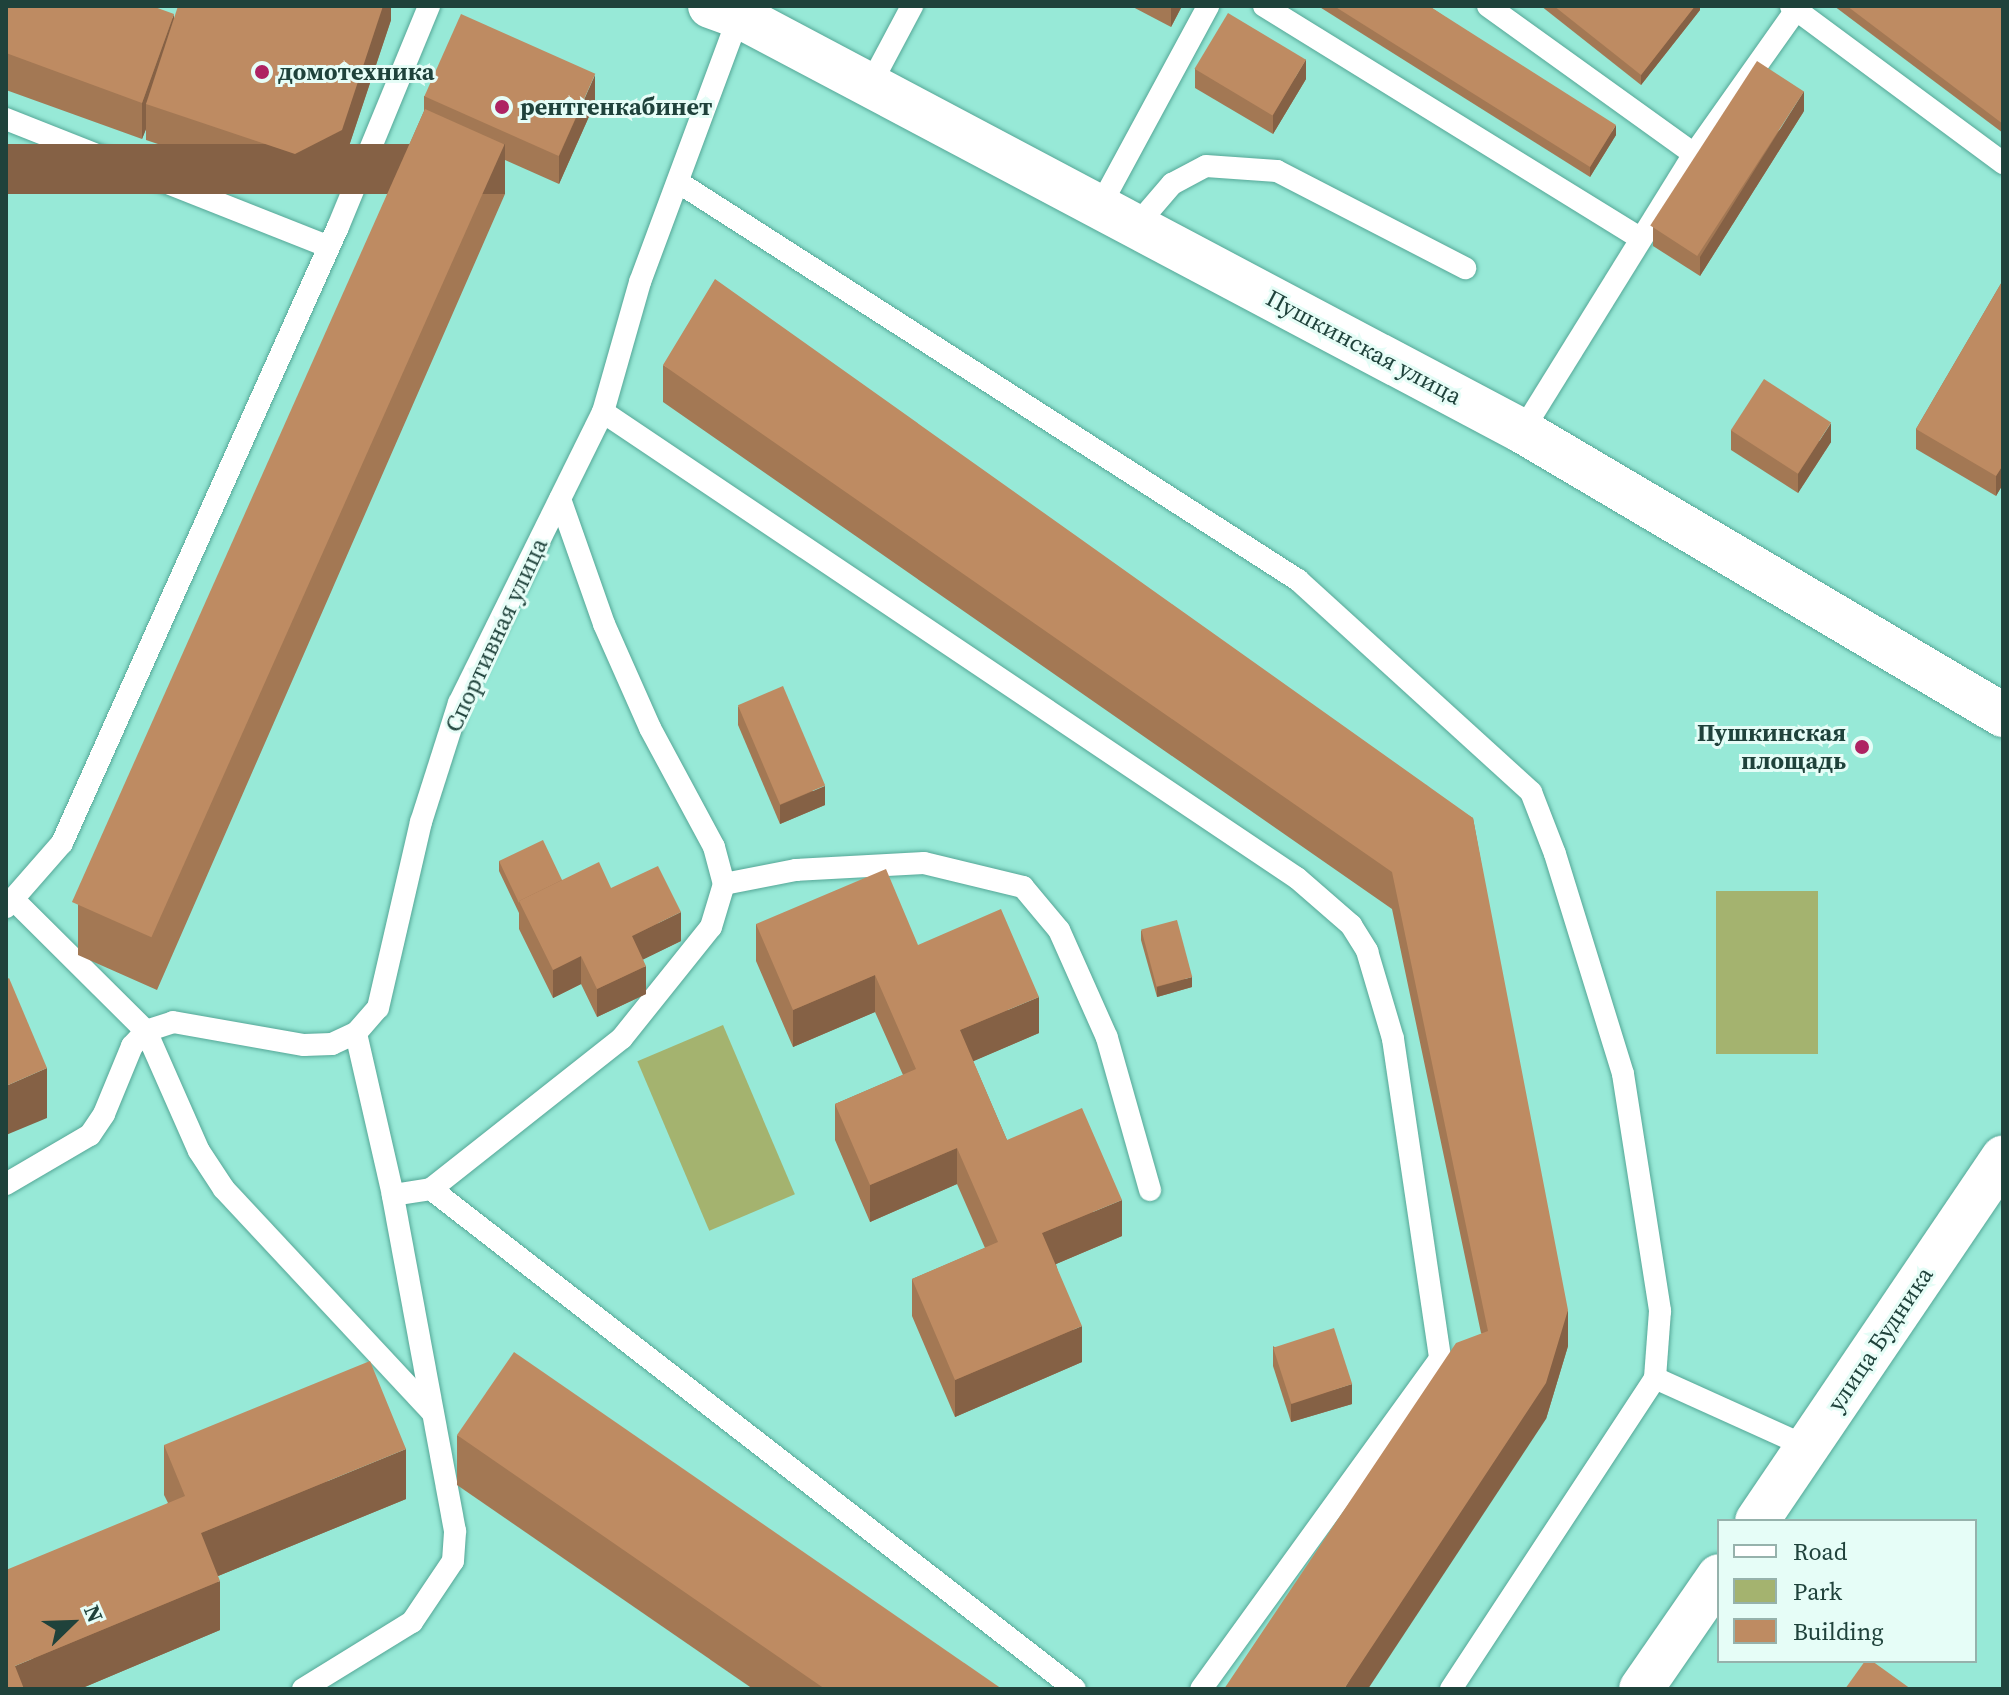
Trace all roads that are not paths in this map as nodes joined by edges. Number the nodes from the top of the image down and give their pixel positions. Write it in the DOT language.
graph roads {
  1 [pos="429,6"];
  2 [pos="912,6"];
  3 [pos="1208,6"];
  4 [pos="1264,6"];
  5 [pos="1488,6"];
  6 [pos="1794,8"];
  7 [pos="730,10"];
  8 [pos="869,87"];
  9 [pos="6,119"];
  10 [pos="1694,154"];
  11 [pos="2003,163"];
  12 [pos="678,182"];
  13 [pos="1117,217"];
  14 [pos="1639,238"];
  15 [pos="329,247"];
  16 [pos="1465,268"];
  17 [pos="603,412"];
  18 [pos="1522,431"];
  19 [pos="560,499"];
  20 [pos="2003,715"];
  21 [pos="724,884"];
  22 [pos="10,904"];
  23 [pos="146,1031"];
  24 [pos="356,1033"];
  25 [pos="2003,1157"];
  26 [pos="6,1184"];
  27 [pos="431,1189"];
  28 [pos="1150,1190"];
  29 [pos="393,1195"];
  30 [pos="1655,1378"];
  31 [pos="432,1412"];
  32 [pos="1808,1447"];
  33 [pos="1758,1519"];
  34 [pos="1717,1579"];
  35 [pos="303,1689"];
  36 [pos="1075,1689"];
  37 [pos="1201,1689"];
  38 [pos="1451,1689"];
  39 [pos="1641,1689"];
  1 -- 15 [label="lane"];
  2 -- 8 [label="lane"];
  3 -- 13 [label="lane"];
  4 -- 14 [label="lane"];
  5 -- 10 [label="lane"];
  6 -- 10 [label="lane"];
  6 -- 11 [label="lane"];
  7 -- 8 [label="main road, Пушкинская улица"];
  7 -- 12 [label="lane, Спортивная улица"];
  8 -- 13 [label="main road, Пушкинская улица"];
  9 -- 15 [label="lane"];
  10 -- 14 [label="lane"];
  12 -- 17 [label="lane, Спортивная улица"];
  12 -- 30 [label="lane"];
  13 -- 16 [label="lane"];
  13 -- 18 [label="main road, Пушкинская улица"];
  14 -- 18 [label="lane"];
  15 -- 22 [label="lane"];
  17 -- 19 [label="lane, Спортивная улица"];
  17 -- 37 [label="lane"];
  18 -- 20 [label="main road, Пушкинская улица"];
  19 -- 21 [label="lane"];
  19 -- 24 [label="lane, Спортивная улица"];
  21 -- 27 [label="lane"];
  21 -- 28 [label="lane"];
  22 -- 23 [label="lane"];
  23 -- 24 [label="lane"];
  23 -- 26 [label="lane"];
  23 -- 31 [label="lane"];
  24 -- 29 [label="lane"];
  25 -- 32 [label="main road, улица Будника"];
  27 -- 29 [label="lane"];
  27 -- 36 [label="lane"];
  29 -- 31 [label="lane"];
  30 -- 32 [label="lane"];
  30 -- 38 [label="lane"];
  31 -- 35 [label="lane"];
  32 -- 33 [label="main road, улица Будника"];
  34 -- 39 [label="main road"];
}
